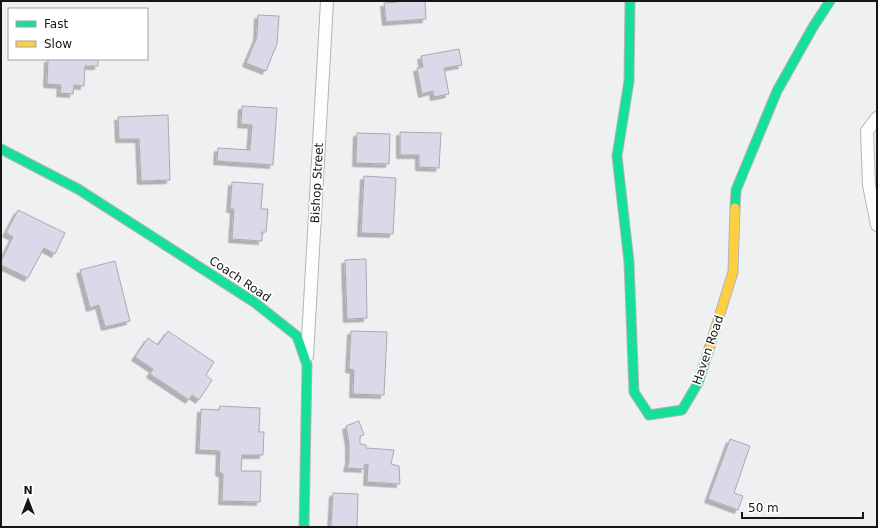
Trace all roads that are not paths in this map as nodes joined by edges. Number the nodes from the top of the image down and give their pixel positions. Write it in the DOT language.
graph roads {
  1 [pos="327,1"];
  2 [pos="630,1"];
  3 [pos="830,1"];
  4 [pos="877,118"];
  5 [pos="1,148"];
  6 [pos="877,225"];
  7 [pos="307,365"];
  8 [pos="304,527"];
  1 -- 7 [label="street, Bishop Street"];
  2 -- 3 [label="street, Haven Road"];
  4 -- 6 [label="street"];
  5 -- 7 [label="street, Coach Road"];
  7 -- 8 [label="street, Coach Road"];
}
